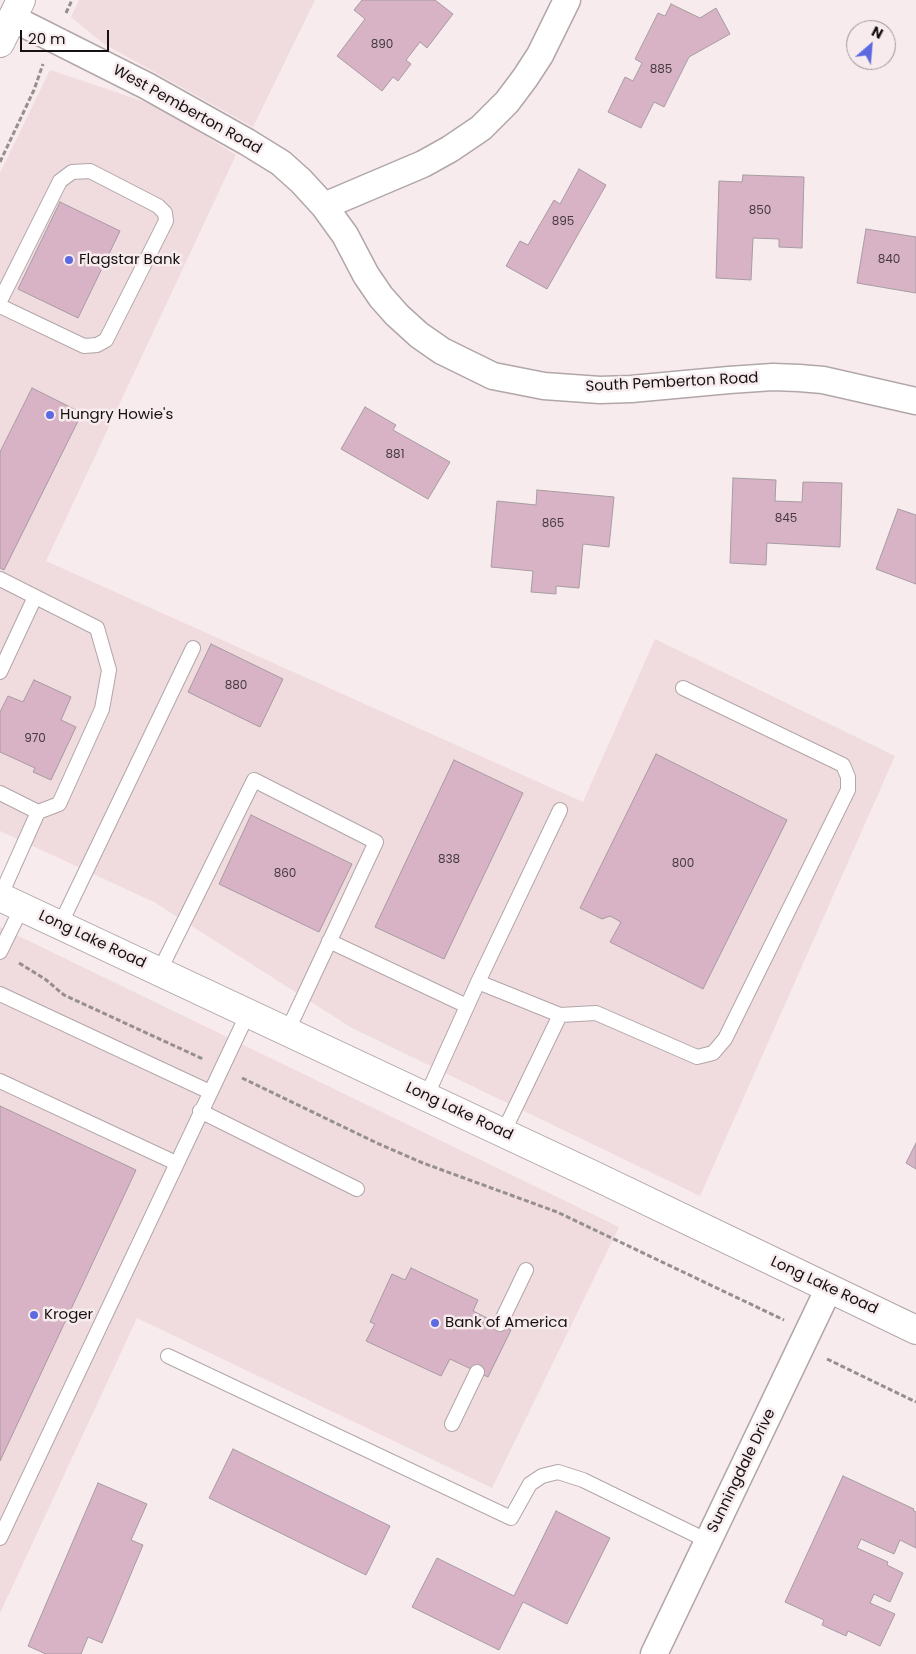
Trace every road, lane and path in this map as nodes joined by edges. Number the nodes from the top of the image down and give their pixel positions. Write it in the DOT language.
graph roads {
  1 [pos="72,0"];
  2 [pos="567,0"];
  3 [pos="16,9"];
  4 [pos="68,9"];
  5 [pos="0,43"];
  6 [pos="39,72"];
  7 [pos="0,162"];
  8 [pos="324,206"];
  9 [pos="0,301"];
  10 [pos="0,306"];
  11 [pos="916,401"];
  12 [pos="0,579"];
  13 [pos="35,597"];
  14 [pos="193,648"];
  15 [pos="0,672"];
  16 [pos="683,688"];
  17 [pos="0,793"];
  18 [pos="560,810"];
  19 [pos="38,812"];
  20 [pos="11,902"];
  21 [pos="60,925"];
  22 [pos="330,940"];
  23 [pos="0,952"];
  24 [pos="23,965"];
  25 [pos="159,972"];
  26 [pos="478,982"];
  27 [pos="0,994"];
  28 [pos="467,1006"];
  29 [pos="248,1013"];
  30 [pos="560,1015"];
  31 [pos="287,1032"];
  32 [pos="200,1058"];
  33 [pos="243,1079"];
  34 [pos="0,1081"];
  35 [pos="210,1092"];
  36 [pos="426,1097"];
  37 [pos="200,1111"];
  38 [pos="503,1133"];
  39 [pos="176,1163"];
  40 [pos="357,1189"];
  41 [pos="526,1270"];
  42 [pos="828,1288"];
  43 [pos="786,1321"];
  44 [pos="500,1324"];
  45 [pos="916,1330"];
  46 [pos="168,1356"];
  47 [pos="823,1357"];
  48 [pos="477,1372"];
  49 [pos="916,1402"];
  50 [pos="452,1424"];
  51 [pos="0,1538"];
  52 [pos="708,1541"];
  53 [pos="654,1654"];
  1 -- 4 [label="path"];
  2 -- 8 [label="street"];
  3 -- 5 [label="main road"];
  3 -- 8 [label="street, West Pemberton Road"];
  6 -- 7 [label="path"];
  8 -- 11 [label="street, South Pemberton Road"];
  9 -- 10 [label="lane"];
  12 -- 13 [label="lane"];
  13 -- 15 [label="lane"];
  13 -- 19 [label="lane"];
  14 -- 21 [label="lane"];
  16 -- 30 [label="lane"];
  17 -- 19 [label="lane"];
  18 -- 26 [label="lane"];
  19 -- 20 [label="lane"];
  20 -- 21 [label="main road, Long Lake Road"];
  20 -- 23 [label="lane"];
  21 -- 25 [label="main road, Long Lake Road"];
  22 -- 25 [label="lane"];
  22 -- 28 [label="lane"];
  22 -- 31 [label="lane"];
  24 -- 32 [label="path"];
  25 -- 29 [label="main road, Long Lake Road"];
  26 -- 28 [label="lane"];
  26 -- 30 [label="lane"];
  27 -- 35 [label="lane"];
  28 -- 36 [label="lane"];
  29 -- 31 [label="main road, Long Lake Road"];
  29 -- 35 [label="lane"];
  30 -- 38 [label="lane"];
  31 -- 36 [label="main road, Long Lake Road"];
  33 -- 43 [label="path"];
  34 -- 39 [label="lane"];
  35 -- 37 [label="lane"];
  36 -- 38 [label="main road, Long Lake Road"];
  37 -- 39 [label="lane"];
  37 -- 40 [label="lane"];
  38 -- 42 [label="main road, Long Lake Road"];
  39 -- 51 [label="lane"];
  41 -- 44 [label="lane"];
  42 -- 45 [label="main road, Long Lake Road"];
  42 -- 52 [label="street, Sunningdale Drive"];
  46 -- 52 [label="lane"];
  47 -- 49 [label="path"];
  48 -- 50 [label="lane"];
  52 -- 53 [label="street, Sunningdale Drive"];
}
